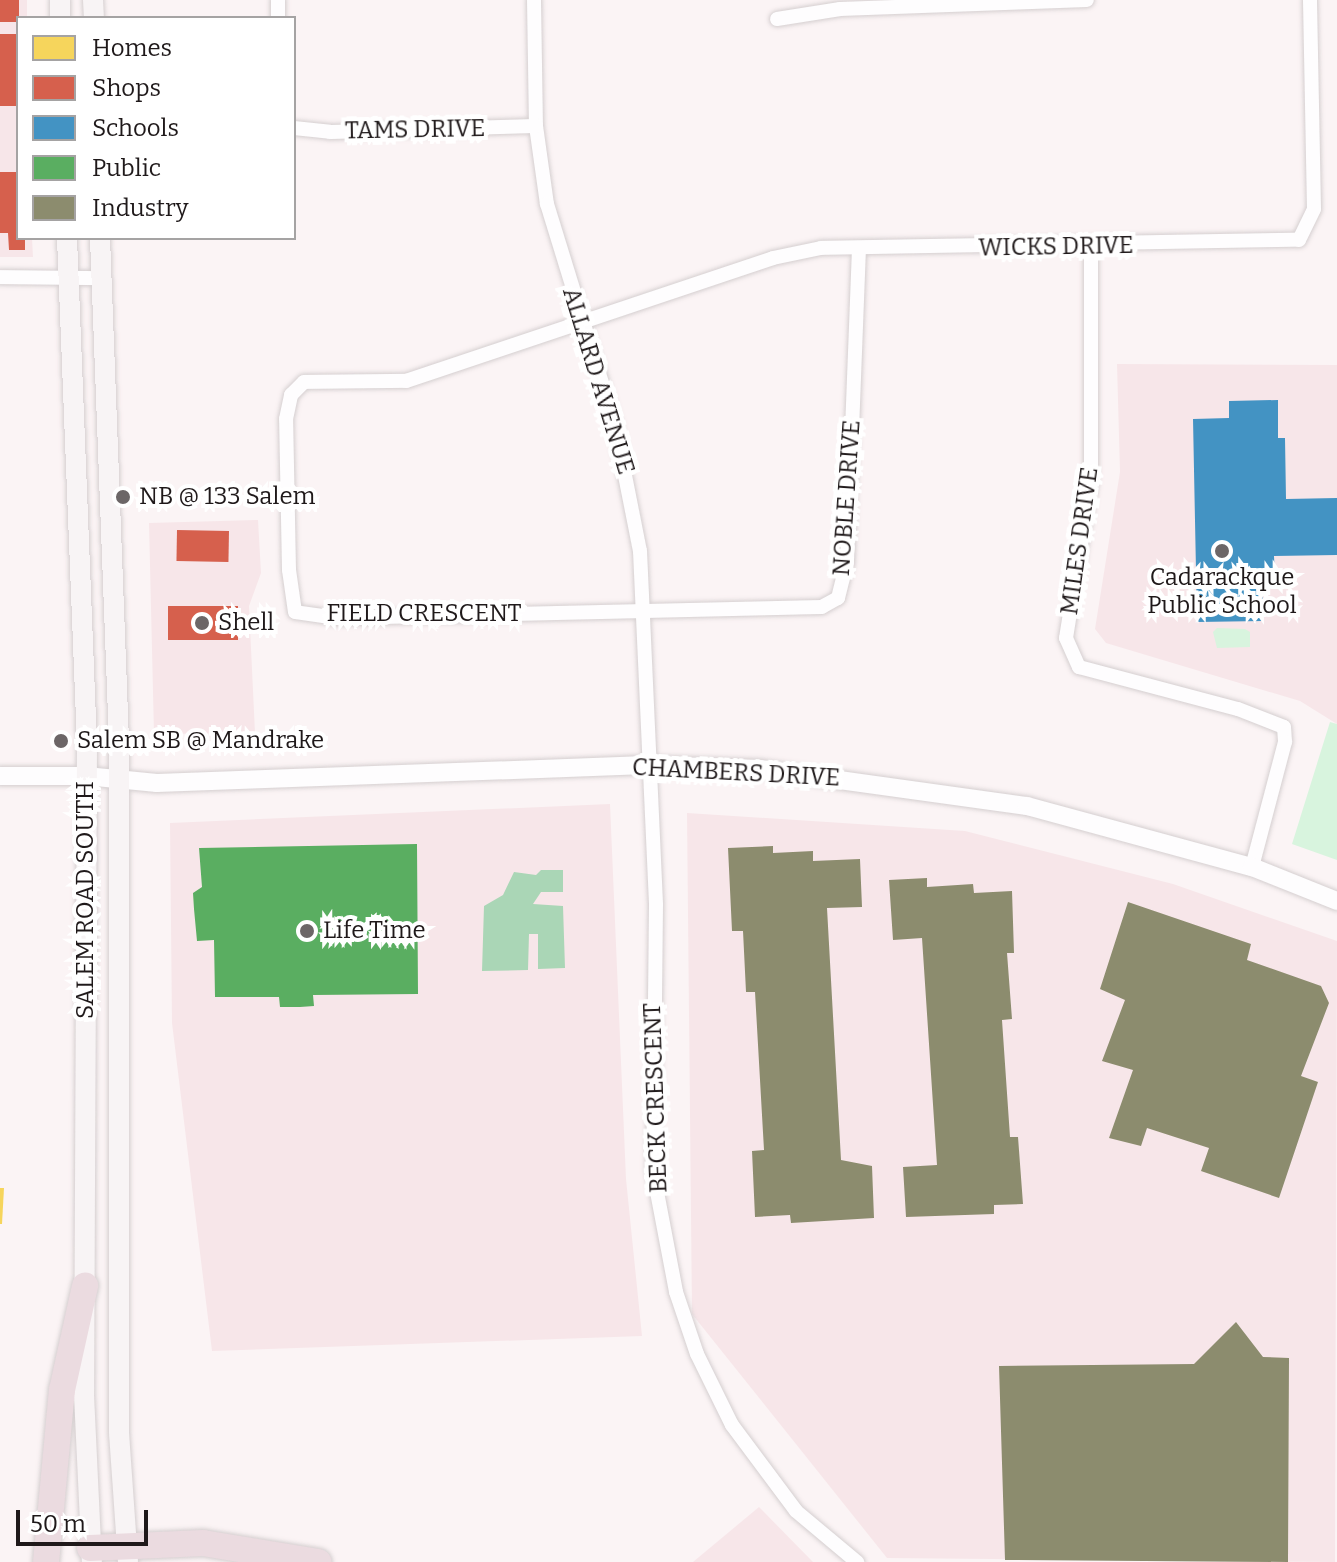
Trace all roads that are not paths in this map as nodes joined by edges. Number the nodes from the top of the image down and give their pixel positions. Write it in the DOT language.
graph roads {
  1 [pos="534,0"];
  2 [pos="1087,0"];
  3 [pos="1310,0"];
  4 [pos="777,19"];
  5 [pos="536,126"];
  6 [pos="296,128"];
  7 [pos="67,240"];
  8 [pos="100,240"];
  9 [pos="1091,246"];
  10 [pos="859,248"];
  11 [pos="0,277"];
  12 [pos="68,278"];
  13 [pos="101,278"];
  14 [pos="582,325"];
  15 [pos="643,610"];
  16 [pos="646,765"];
  17 [pos="0,776"];
  18 [pos="86,776"];
  19 [pos="119,779"];
  20 [pos="1252,867"];
  21 [pos="1337,901"];
  22 [pos="85,1286"];
  23 [pos="127,1554"];
  24 [pos="91,1555"];
  25 [pos="46,1562"];
  26 [pos="318,1562"];
  27 [pos="857,1562"];
  1 -- 5 [label="street, ALLARD AVENUE"];
  2 -- 4 [label="street"];
  3 -- 9 [label="street, WICKS DRIVE"];
  5 -- 6 [label="street, TAMS DRIVE"];
  5 -- 14 [label="street, ALLARD AVENUE"];
  7 -- 12 [label="main road, SALEM ROAD SOUTH"];
  8 -- 13 [label="main road, SALEM ROAD SOUTH"];
  9 -- 10 [label="street, WICKS DRIVE"];
  9 -- 20 [label="street, MILES DRIVE"];
  10 -- 14 [label="street, WICKS DRIVE"];
  10 -- 15 [label="street, NOBLE DRIVE"];
  11 -- 12 [label="street"];
  12 -- 13 [label="street"];
  12 -- 18 [label="main road, SALEM ROAD SOUTH"];
  13 -- 19 [label="main road, SALEM ROAD SOUTH"];
  14 -- 15 [label="street, ALLARD AVENUE"];
  14 -- 15 [label="street, FIELD CRESCENT"];
  15 -- 16 [label="street, ALLARD AVENUE"];
  16 -- 19 [label="street, CHAMBERS DRIVE"];
  16 -- 20 [label="street, CHAMBERS DRIVE"];
  16 -- 27 [label="street, BECK CRESCENT"];
  17 -- 18 [label="street, CHAMBERS DRIVE"];
  18 -- 19 [label="street, CHAMBERS DRIVE"];
  18 -- 22 [label="main road, SALEM ROAD SOUTH"];
  19 -- 23 [label="main road, SALEM ROAD SOUTH"];
  20 -- 21 [label="street, CHAMBERS DRIVE"];
  22 -- 24 [label="main road, SALEM ROAD SOUTH"];
  22 -- 25 [label="highway"];
  23 -- 24 [label="highway"];
  23 -- 26 [label="highway"];
}
